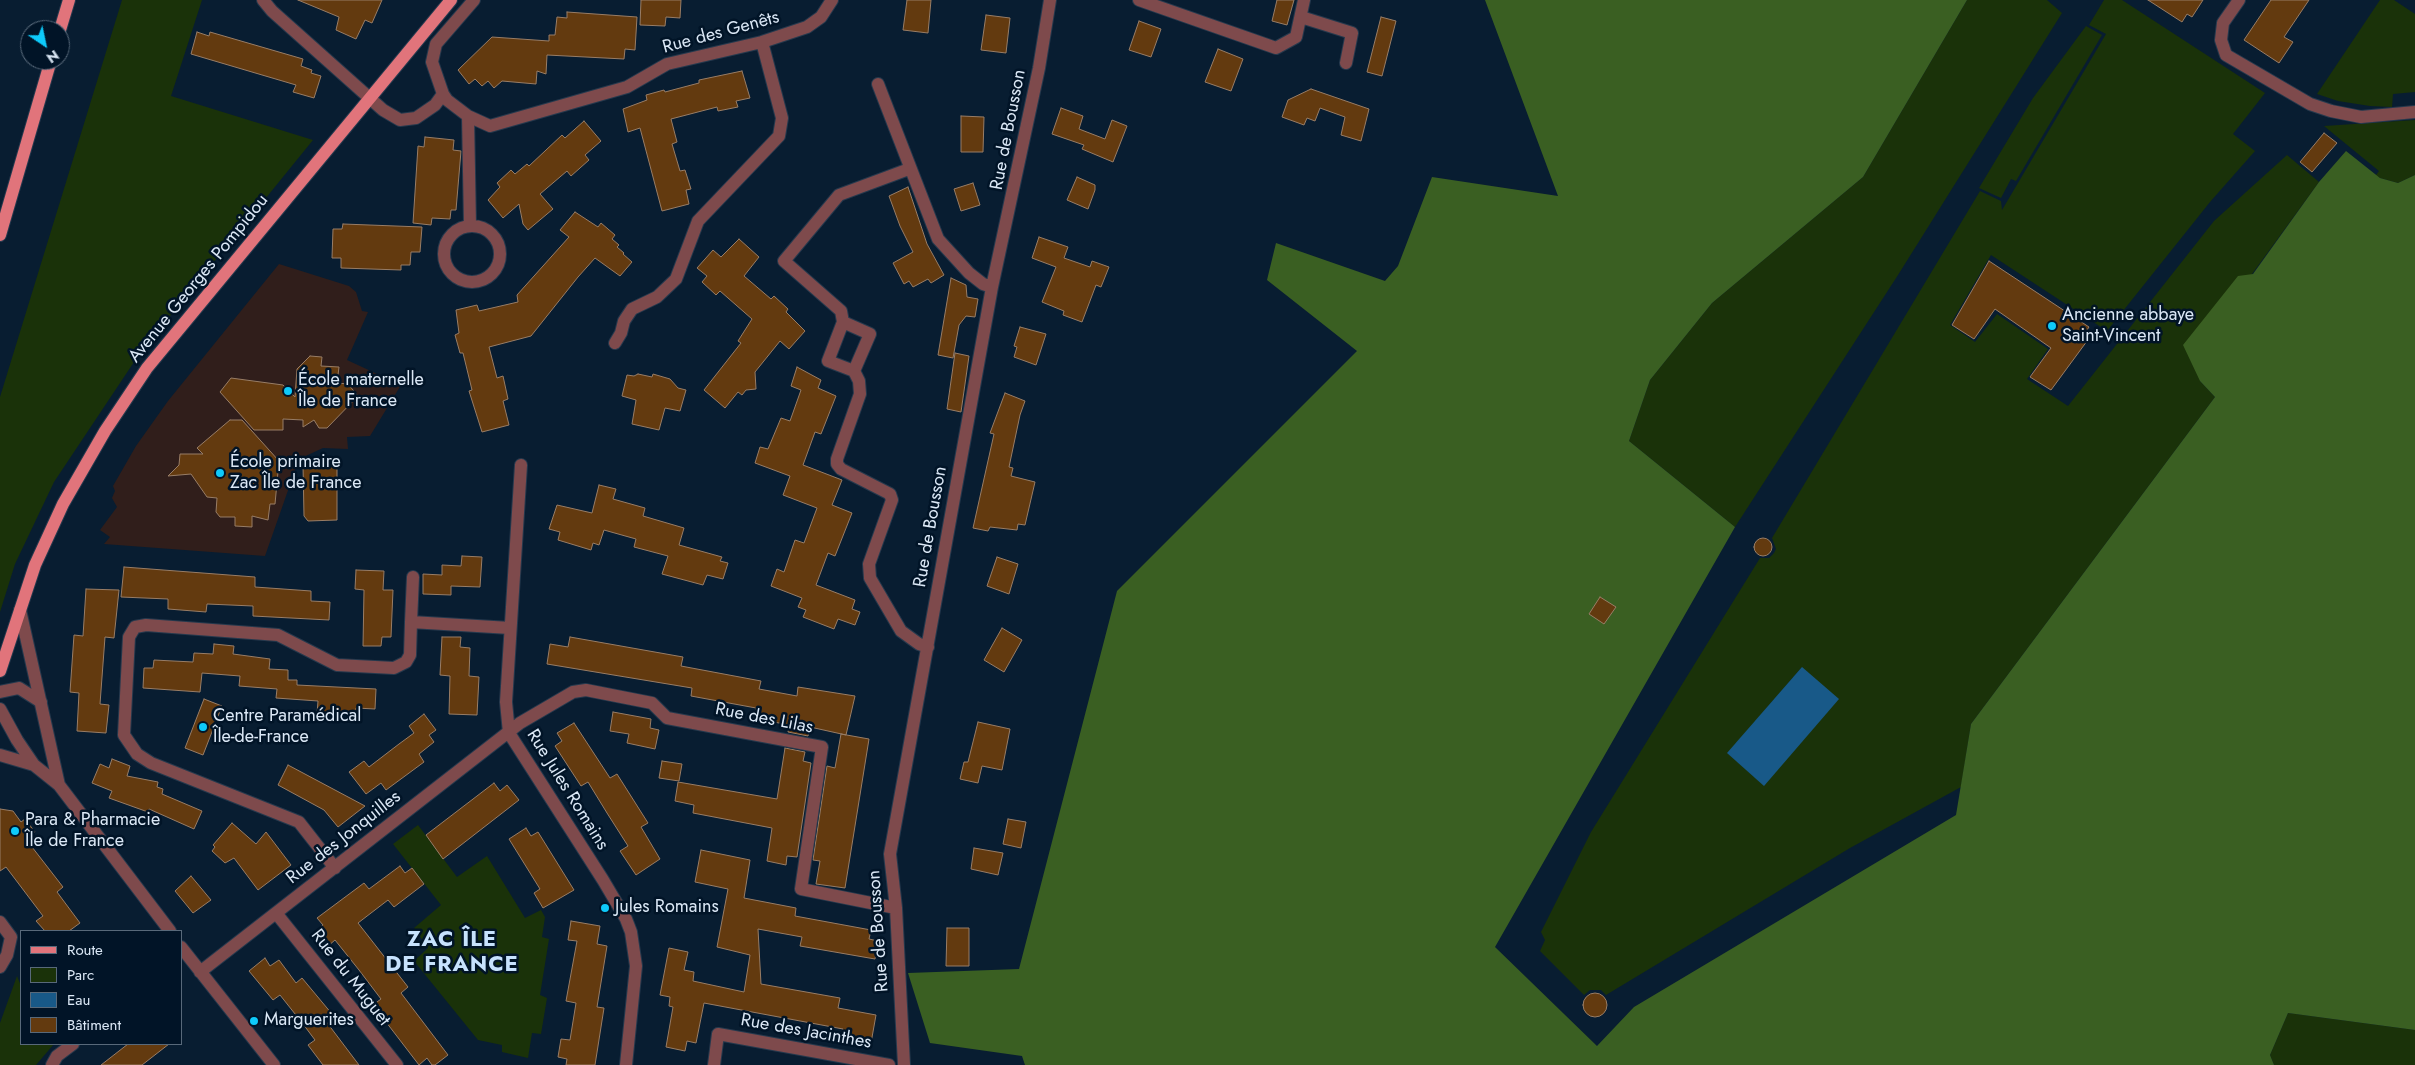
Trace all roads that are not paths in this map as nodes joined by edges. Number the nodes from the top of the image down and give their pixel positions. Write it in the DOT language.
graph roads {
  1 [pos="68,0"];
  2 [pos="263,0"];
  3 [pos="451,0"];
  4 [pos="474,0"];
  5 [pos="832,0"];
  6 [pos="1050,0"];
  7 [pos="1139,0"];
  8 [pos="1304,0"];
  9 [pos="2239,0"];
  10 [pos="1301,18"];
  11 [pos="63,20"];
  12 [pos="762,42"];
  13 [pos="1346,63"];
  14 [pos="48,70"];
  15 [pos="878,84"];
  16 [pos="443,94"];
  17 [pos="370,99"];
  18 [pos="2415,112"];
  19 [pos="468,116"];
  20 [pos="909,168"];
  21 [pos="470,226"];
  22 [pos="0,235"];
  23 [pos="992,288"];
  24 [pos="843,322"];
  25 [pos="615,342"];
  26 [pos="854,371"];
  27 [pos="521,465"];
  28 [pos="412,577"];
  29 [pos="20,610"];
  30 [pos="411,622"];
  31 [pos="510,628"];
  32 [pos="928,647"];
  33 [pos="0,671"];
  34 [pos="0,692"];
  35 [pos="41,702"];
  36 [pos="0,709"];
  37 [pos="509,733"];
  38 [pos="0,755"];
  39 [pos="34,765"];
  40 [pos="59,785"];
  41 [pos="335,868"];
  42 [pos="896,908"];
  43 [pos="276,913"];
  44 [pos="0,922"];
  45 [pos="169,930"];
  46 [pos="183,954"];
  47 [pos="0,967"];
  48 [pos="200,972"];
  49 [pos="72,1045"];
  50 [pos="630,1064"];
  51 [pos="52,1065"];
  52 [pos="274,1065"];
  53 [pos="396,1065"];
  54 [pos="714,1065"];
  55 [pos="889,1065"];
  56 [pos="904,1065"];
  1 -- 11 [label="main road"];
  2 -- 17 [label="street"];
  3 -- 17 [label="main road, Avenue Georges Pompidou"];
  4 -- 16 [label="street, Rue des Genêts"];
  5 -- 12 [label="street, Rue des Genêts"];
  6 -- 23 [label="street, Rue de Bousson"];
  7 -- 10 [label="street"];
  8 -- 10 [label="street"];
  9 -- 18 [label="street"];
  10 -- 13 [label="street"];
  12 -- 19 [label="street, Rue des Genêts"];
  12 -- 25 [label="street"];
  14 -- 22 [label="main road"];
  15 -- 20 [label="street"];
  16 -- 17 [label="street"];
  16 -- 19 [label="street, Rue des Genêts"];
  17 -- 29 [label="main road, Avenue Georges Pompidou"];
  19 -- 21 [label="street"];
  20 -- 23 [label="street"];
  20 -- 24 [label="street"];
  21 -- 21 [label="street"];
  23 -- 32 [label="street, Rue de Bousson"];
  24 -- 26 [label="street"];
  24 -- 26 [label="street"];
  26 -- 32 [label="street"];
  27 -- 31 [label="street, Rue Jules Romains"];
  28 -- 30 [label="street"];
  29 -- 33 [label="main road, Avenue Georges Pompidou"];
  29 -- 35 [label="street"];
  30 -- 31 [label="street"];
  30 -- 41 [label="street"];
  31 -- 37 [label="street, Rue Jules Romains"];
  32 -- 42 [label="street, Rue de Bousson"];
  34 -- 35 [label="street"];
  35 -- 40 [label="street"];
  36 -- 39 [label="street"];
  37 -- 41 [label="street, Rue des Jonquilles"];
  37 -- 42 [label="street, Rue des Lilas"];
  37 -- 50 [label="street, Rue Jules Romains"];
  38 -- 39 [label="street"];
  39 -- 40 [label="street"];
  40 -- 45 [label="street"];
  41 -- 43 [label="street, Rue des Jonquilles"];
  42 -- 56 [label="street, Rue de Bousson"];
  43 -- 48 [label="street, Rue des Jonquilles"];
  43 -- 53 [label="street, Rue du Muguet"];
  44 -- 47 [label="street"];
  46 -- 48 [label="street"];
  48 -- 52 [label="street"];
  49 -- 51 [label="street"];
  54 -- 55 [label="street, Rue des Jacinthes"];
}
